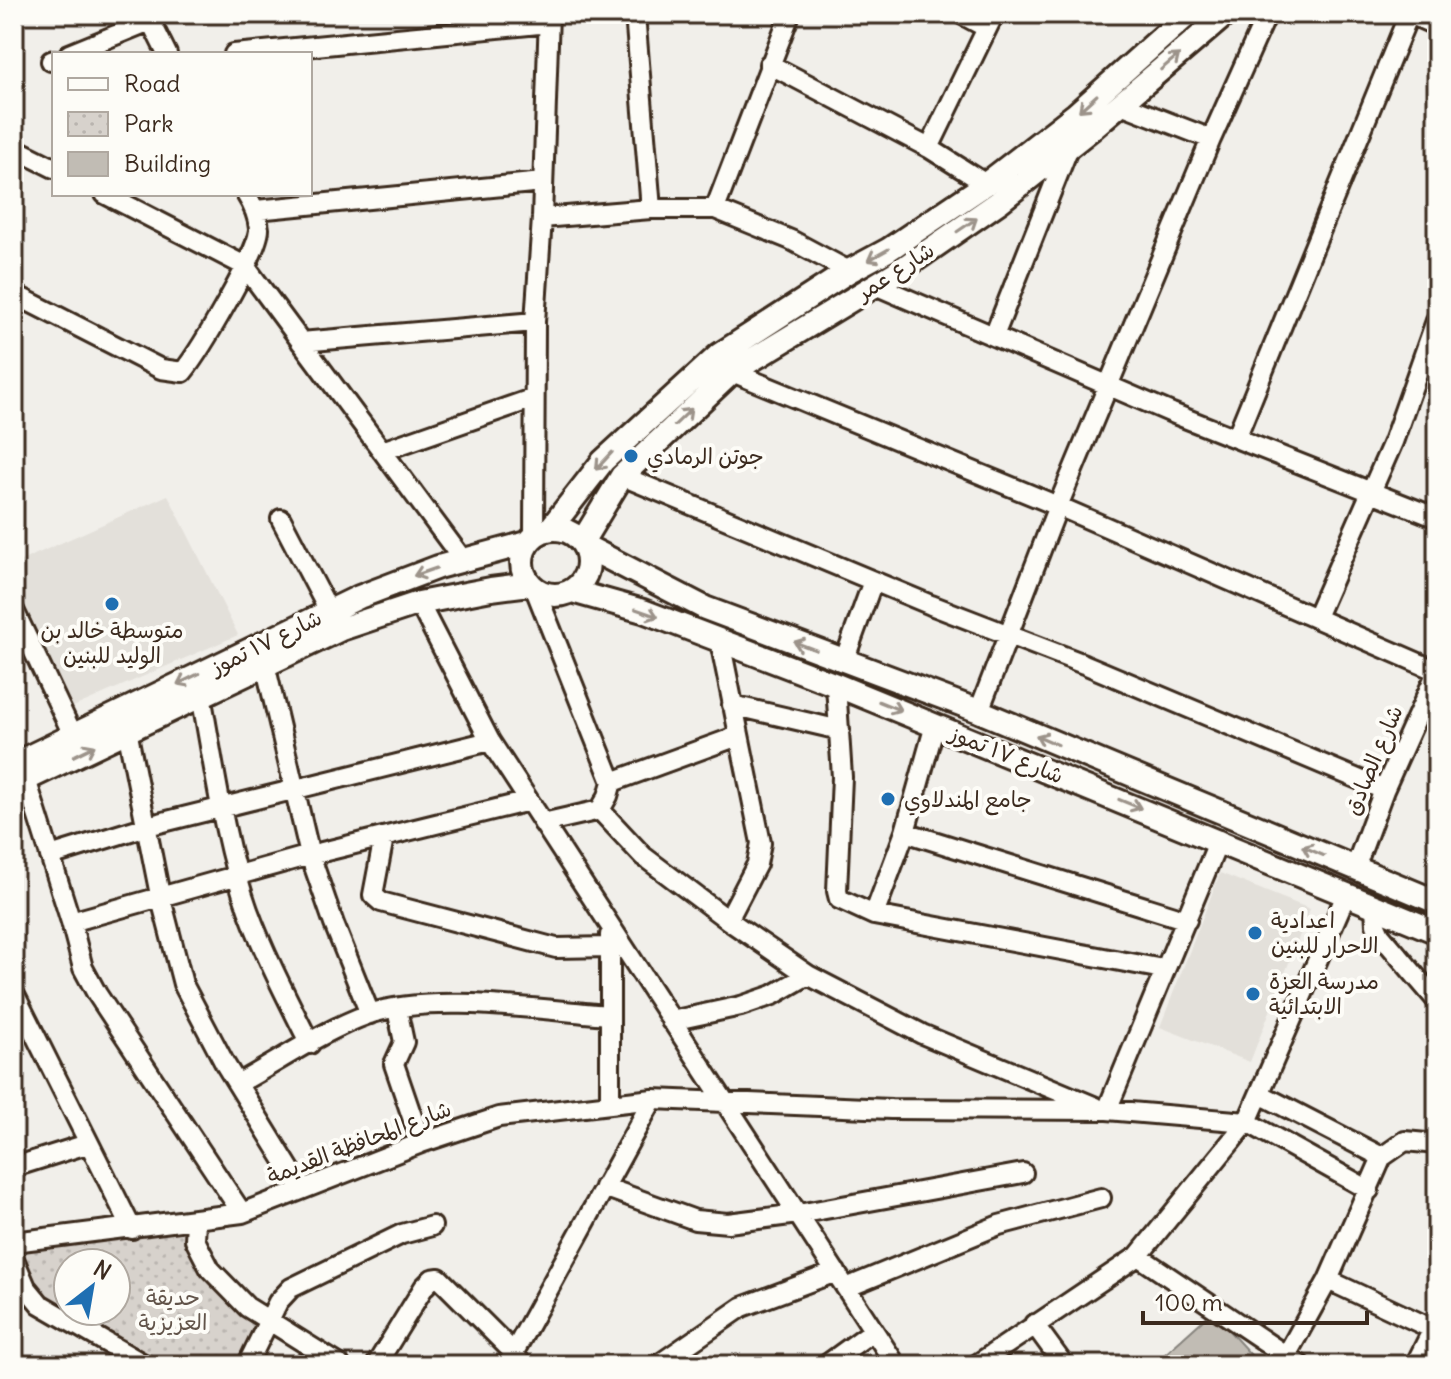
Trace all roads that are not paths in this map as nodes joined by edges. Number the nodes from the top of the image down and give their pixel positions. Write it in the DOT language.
graph roads {
  1 [pos="635,14"];
  2 [pos="790,14"];
  3 [pos="961,14"];
  4 [pos="1188,14"];
  5 [pos="1226,14"];
  6 [pos="1267,14"];
  7 [pos="1409,14"];
  8 [pos="149,17"];
  9 [pos="549,18"];
  10 [pos="991,21"];
  11 [pos="1437,26"];
  12 [pos="73,52"];
  13 [pos="166,52"];
  14 [pos="252,52"];
  15 [pos="769,64"];
  16 [pos="1121,104"];
  17 [pos="1211,139"];
  18 [pos="1069,147"];
  19 [pos="14,148"];
  20 [pos="929,148"];
  21 [pos="52,167"];
  22 [pos="543,182"];
  23 [pos="986,184"];
  24 [pos="109,196"];
  25 [pos="251,202"];
  26 [pos="651,209"];
  27 [pos="715,209"];
  28 [pos="542,218"];
  29 [pos="245,266"];
  30 [pos="849,271"];
  31 [pos="875,285"];
  32 [pos="14,294"];
  33 [pos="1437,318"];
  34 [pos="535,322"];
  35 [pos="994,336"];
  36 [pos="301,342"];
  37 [pos="732,372"];
  38 [pos="1110,387"];
  39 [pos="534,398"];
  40 [pos="1236,438"];
  41 [pos="382,451"];
  42 [pos="622,476"];
  43 [pos="1371,492"];
  44 [pos="1058,506"];
  45 [pos="1437,518"];
  46 [pos="281,519"];
  47 [pos="537,536"];
  48 [pos="583,544"];
  49 [pos="463,560"];
  50 [pos="873,581"];
  51 [pos="532,587"];
  52 [pos="572,591"];
  53 [pos="419,603"];
  54 [pos="14,610"];
  55 [pos="329,611"];
  56 [pos="1316,617"];
  57 [pos="1008,634"];
  58 [pos="720,641"];
  59 [pos="844,661"];
  60 [pos="265,664"];
  61 [pos="1437,671"];
  62 [pos="836,685"];
  63 [pos="201,695"];
  64 [pos="732,705"];
  65 [pos="979,711"];
  66 [pos="935,725"];
  67 [pos="127,730"];
  68 [pos="840,730"];
  69 [pos="73,735"];
  70 [pos="738,736"];
  71 [pos="490,741"];
  72 [pos="18,776"];
  73 [pos="612,782"];
  74 [pos="294,789"];
  75 [pos="1384,790"];
  76 [pos="529,801"];
  77 [pos="222,807"];
  78 [pos="600,810"];
  79 [pos="543,823"];
  80 [pos="147,826"];
  81 [pos="905,832"];
  82 [pos="384,837"];
  83 [pos="1219,840"];
  84 [pos="310,855"];
  85 [pos="50,856"];
  86 [pos="1355,868"];
  87 [pos="238,875"];
  88 [pos="160,895"];
  89 [pos="1346,895"];
  90 [pos="1437,902"];
  91 [pos="1375,907"];
  92 [pos="874,915"];
  93 [pos="728,920"];
  94 [pos="1187,920"];
  95 [pos="71,922"];
  96 [pos="610,927"];
  97 [pos="1437,932"];
  98 [pos="610,947"];
  99 [pos="1163,969"];
  100 [pos="808,975"];
  101 [pos="14,993"];
  102 [pos="1437,1001"];
  103 [pos="397,1009"];
  104 [pos="370,1014"];
  105 [pos="608,1015"];
  106 [pos="671,1021"];
  107 [pos="310,1044"];
  108 [pos="239,1083"];
  109 [pos="1260,1094"];
  110 [pos="653,1099"];
  111 [pos="722,1101"];
  112 [pos="610,1104"];
  113 [pos="1105,1110"];
  114 [pos="1247,1122"];
  115 [pos="421,1143"];
  116 [pos="87,1144"];
  117 [pos="1437,1144"];
  118 [pos="1382,1157"];
  119 [pos="14,1167"];
  120 [pos="1023,1173"];
  121 [pos="604,1187"];
  122 [pos="302,1189"];
  123 [pos="1369,1190"];
  124 [pos="1101,1198"];
  125 [pos="242,1213"];
  126 [pos="798,1214"];
  127 [pos="196,1221"];
  128 [pos="432,1226"];
  129 [pos="132,1229"];
  130 [pos="14,1242"];
  131 [pos="1138,1256"];
  132 [pos="14,1259"];
  133 [pos="841,1280"];
  134 [pos="1328,1280"];
  135 [pos="269,1322"];
  136 [pos="1034,1324"];
  137 [pos="1436,1327"];
  138 [pos="873,1331"];
  139 [pos="514,1361"];
  140 [pos="1289,1362"];
  141 [pos="142,1364"];
  142 [pos="247,1365"];
  143 [pos="340,1365"];
  144 [pos="376,1365"];
  145 [pos="658,1365"];
  146 [pos="826,1365"];
  147 [pos="896,1365"];
  148 [pos="976,1365"];
  149 [pos="1064,1365"];
  150 [pos="1415,1365"];
  1 -- 26 [label="street"];
  2 -- 15 [label="street"];
  3 -- 10 [label="street"];
  4 -- 23 [label="main road, شارع عمر, one-way"];
  16 -- 5 [label="main road, شارع عمر, one-way"];
  6 -- 17 [label="street"];
  7 -- 11 [label="street"];
  7 -- 40 [label="street"];
  8 -- 12 [label="street"];
  8 -- 13 [label="street"];
  9 -- 14 [label="street"];
  9 -- 22 [label="street"];
  10 -- 20 [label="street"];
  15 -- 20 [label="street"];
  15 -- 27 [label="street"];
  16 -- 17 [label="street"];
  16 -- 18 [label="main road, شارع عمر"];
  17 -- 38 [label="street"];
  31 -- 18 [label="main road, شارع عمر, one-way"];
  18 -- 35 [label="street"];
  19 -- 21 [label="street"];
  20 -- 23 [label="street"];
  22 -- 25 [label="street"];
  22 -- 28 [label="street"];
  23 -- 30 [label="main road, شارع عمر, one-way"];
  24 -- 29 [label="street"];
  25 -- 29 [label="street"];
  26 -- 27 [label="street"];
  26 -- 28 [label="street"];
  27 -- 30 [label="street"];
  28 -- 34 [label="street"];
  29 -- 32 [label="street"];
  29 -- 36 [label="street"];
  30 -- 47 [label="main road, شارع عمر, one-way"];
  31 -- 35 [label="street"];
  31 -- 37 [label="main road, شارع عمر"];
  33 -- 43 [label="street"];
  34 -- 36 [label="street"];
  34 -- 39 [label="street"];
  35 -- 38 [label="street"];
  36 -- 41 [label="street"];
  42 -- 37 [label="main road, شارع عمر, one-way"];
  37 -- 44 [label="street"];
  38 -- 40 [label="street"];
  38 -- 44 [label="street"];
  39 -- 41 [label="street"];
  39 -- 47 [label="street"];
  40 -- 43 [label="street"];
  41 -- 49 [label="street"];
  42 -- 48 [label="main road, شارع عمر"];
  42 -- 50 [label="street"];
  43 -- 45 [label="street"];
  43 -- 56 [label="street"];
  44 -- 56 [label="street"];
  44 -- 57 [label="street"];
  46 -- 55 [label="street"];
  47 -- 48 [label="main road"];
  47 -- 49 [label="main road, شارع ١٧ تموز"];
  47 -- 51 [label="main road"];
  48 -- 52 [label="main road"];
  59 -- 48 [label="main road, شارع ١٧ تموز, one-way"];
  49 -- 55 [label="main road, شارع ١٧ تموز, one-way"];
  50 -- 57 [label="street"];
  50 -- 59 [label="street"];
  51 -- 52 [label="main road"];
  51 -- 53 [label="main road, شارع ١٧ تموز"];
  51 -- 73 [label="street"];
  52 -- 58 [label="main road, شارع ١٧ تموز, one-way"];
  53 -- 60 [label="main road, شارع ١٧ تموز"];
  53 -- 71 [label="street"];
  54 -- 69 [label="street"];
  55 -- 69 [label="main road, شارع ١٧ تموز, one-way"];
  56 -- 61 [label="street"];
  57 -- 65 [label="street"];
  57 -- 75 [label="street"];
  58 -- 62 [label="main road, شارع ١٧ تموز"];
  58 -- 64 [label="street"];
  59 -- 65 [label="main road, شارع ١٧ تموز"];
  60 -- 63 [label="main road, شارع ١٧ تموز"];
  60 -- 74 [label="street"];
  61 -- 75 [label="street, شارع الصادق"];
  62 -- 66 [label="main road, شارع ١٧ تموز, one-way"];
  62 -- 68 [label="street"];
  63 -- 67 [label="main road, شارع ١٧ تموز"];
  63 -- 77 [label="street"];
  64 -- 68 [label="street"];
  64 -- 70 [label="street"];
  86 -- 65 [label="main road, شارع ١٧ تموز, one-way"];
  66 -- 81 [label="street"];
  66 -- 83 [label="main road, شارع ١٧ تموز, one-way"];
  72 -- 67 [label="main road, شارع ١٧ تموز, one-way"];
  67 -- 80 [label="street"];
  68 -- 92 [label="street"];
  69 -- 72 [label="main road, شارع ١٧ تموز"];
  70 -- 73 [label="street"];
  70 -- 93 [label="street"];
  71 -- 74 [label="street"];
  71 -- 76 [label="street"];
  72 -- 85 [label="street"];
  73 -- 78 [label="street"];
  74 -- 77 [label="street"];
  74 -- 84 [label="street"];
  75 -- 86 [label="street, شارع الصادق"];
  76 -- 79 [label="street"];
  76 -- 82 [label="street"];
  77 -- 80 [label="street"];
  77 -- 87 [label="street"];
  78 -- 79 [label="street"];
  78 -- 93 [label="street"];
  79 -- 96 [label="street"];
  80 -- 85 [label="street"];
  80 -- 88 [label="street"];
  81 -- 92 [label="street"];
  81 -- 94 [label="street"];
  82 -- 84 [label="street"];
  82 -- 98 [label="street"];
  83 -- 89 [label="main road, شارع ١٧ تموز"];
  83 -- 94 [label="street"];
  84 -- 87 [label="street"];
  84 -- 104 [label="street"];
  85 -- 95 [label="street"];
  86 -- 90 [label="main road, شارع ١٧ تموز"];
  87 -- 88 [label="street"];
  87 -- 107 [label="street"];
  88 -- 95 [label="street"];
  88 -- 108 [label="street"];
  89 -- 91 [label="main road, شارع ١٧ تموز"];
  89 -- 109 [label="street"];
  91 -- 97 [label="main road, شارع ١٧ تموز"];
  91 -- 102 [label="street"];
  92 -- 99 [label="street"];
  93 -- 100 [label="street"];
  94 -- 99 [label="street"];
  95 -- 125 [label="street"];
  96 -- 98 [label="street"];
  96 -- 106 [label="street"];
  98 -- 105 [label="street"];
  99 -- 113 [label="street"];
  100 -- 106 [label="street"];
  100 -- 113 [label="street"];
  101 -- 116 [label="street"];
  103 -- 104 [label="street"];
  103 -- 105 [label="street"];
  103 -- 115 [label="street"];
  104 -- 107 [label="street"];
  105 -- 112 [label="street"];
  106 -- 111 [label="street"];
  107 -- 108 [label="street"];
  108 -- 122 [label="street"];
  109 -- 114 [label="street"];
  109 -- 118 [label="street"];
  110 -- 111 [label="street, شارع المحافظة القديمة"];
  110 -- 112 [label="street, شارع المحافظة القديمة"];
  110 -- 121 [label="street"];
  111 -- 113 [label="street, شارع المحافظة القديمة"];
  111 -- 126 [label="street"];
  112 -- 115 [label="street, شارع المحافظة القديمة"];
  113 -- 114 [label="street"];
  114 -- 123 [label="street"];
  114 -- 131 [label="street"];
  115 -- 122 [label="street, شارع المحافظة القديمة"];
  116 -- 119 [label="street"];
  116 -- 129 [label="street"];
  117 -- 118 [label="street"];
  118 -- 123 [label="street"];
  120 -- 126 [label="street"];
  121 -- 126 [label="street"];
  121 -- 139 [label="street"];
  122 -- 125 [label="street, شارع المحافظة القديمة"];
  123 -- 134 [label="street"];
  124 -- 133 [label="street"];
  125 -- 127 [label="street, شارع المحافظة القديمة"];
  126 -- 133 [label="street"];
  127 -- 129 [label="street, شارع المحافظة القديمة"];
  127 -- 135 [label="street"];
  128 -- 135 [label="street"];
  129 -- 130 [label="street, شارع المحافظة القديمة"];
  131 -- 136 [label="street"];
  131 -- 140 [label="street"];
  132 -- 141 [label="street"];
  133 -- 138 [label="street"];
  133 -- 145 [label="street"];
  134 -- 137 [label="street"];
  134 -- 140 [label="street"];
  135 -- 142 [label="street"];
  135 -- 143 [label="street"];
  136 -- 148 [label="street"];
  136 -- 149 [label="street"];
  137 -- 150 [label="street"];
  138 -- 146 [label="street"];
  138 -- 147 [label="street"];
  139 -- 144 [label="street"];
}
